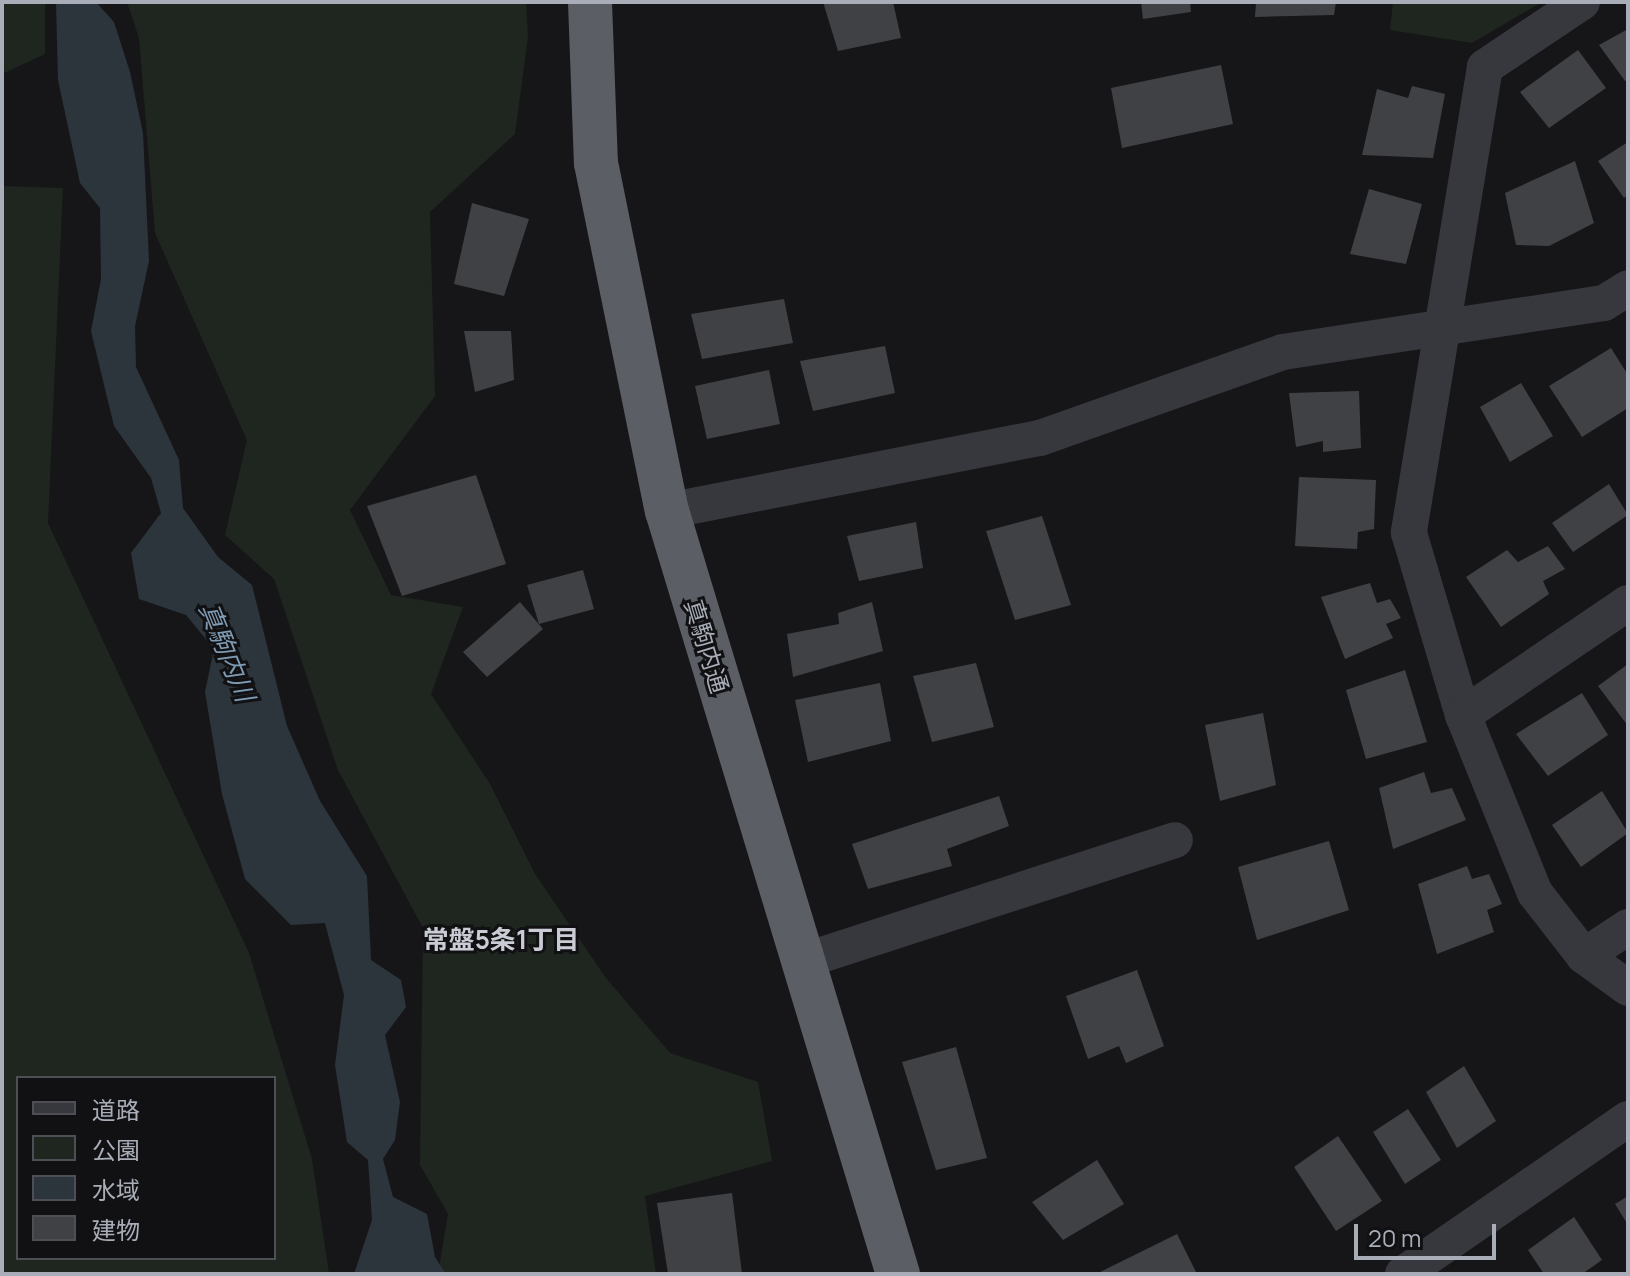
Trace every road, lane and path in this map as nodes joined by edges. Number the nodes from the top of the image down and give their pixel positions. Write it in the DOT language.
graph roads {
  1 [pos="590,2"];
  2 [pos="1582,2"];
  3 [pos="1628,288"];
  4 [pos="1440,330"];
  5 [pos="667,511"];
  6 [pos="1628,603"];
  7 [pos="1463,715"];
  8 [pos="1175,840"];
  9 [pos="1628,927"];
  10 [pos="1584,956"];
  11 [pos="803,961"];
  12 [pos="1628,988"];
  13 [pos="1628,1119"];
  14 [pos="898,1274"];
  15 [pos="1403,1274"];
  1 -- 5 [label="highway, 真駒内通"];
  2 -- 4 [label="street"];
  3 -- 4 [label="street"];
  4 -- 5 [label="street"];
  4 -- 7 [label="street"];
  5 -- 11 [label="highway, 真駒内通"];
  6 -- 7 [label="street"];
  7 -- 10 [label="street"];
  8 -- 11 [label="street"];
  9 -- 10 [label="street"];
  10 -- 12 [label="street"];
  11 -- 14 [label="highway, 真駒内通"];
  13 -- 15 [label="street"];
}
